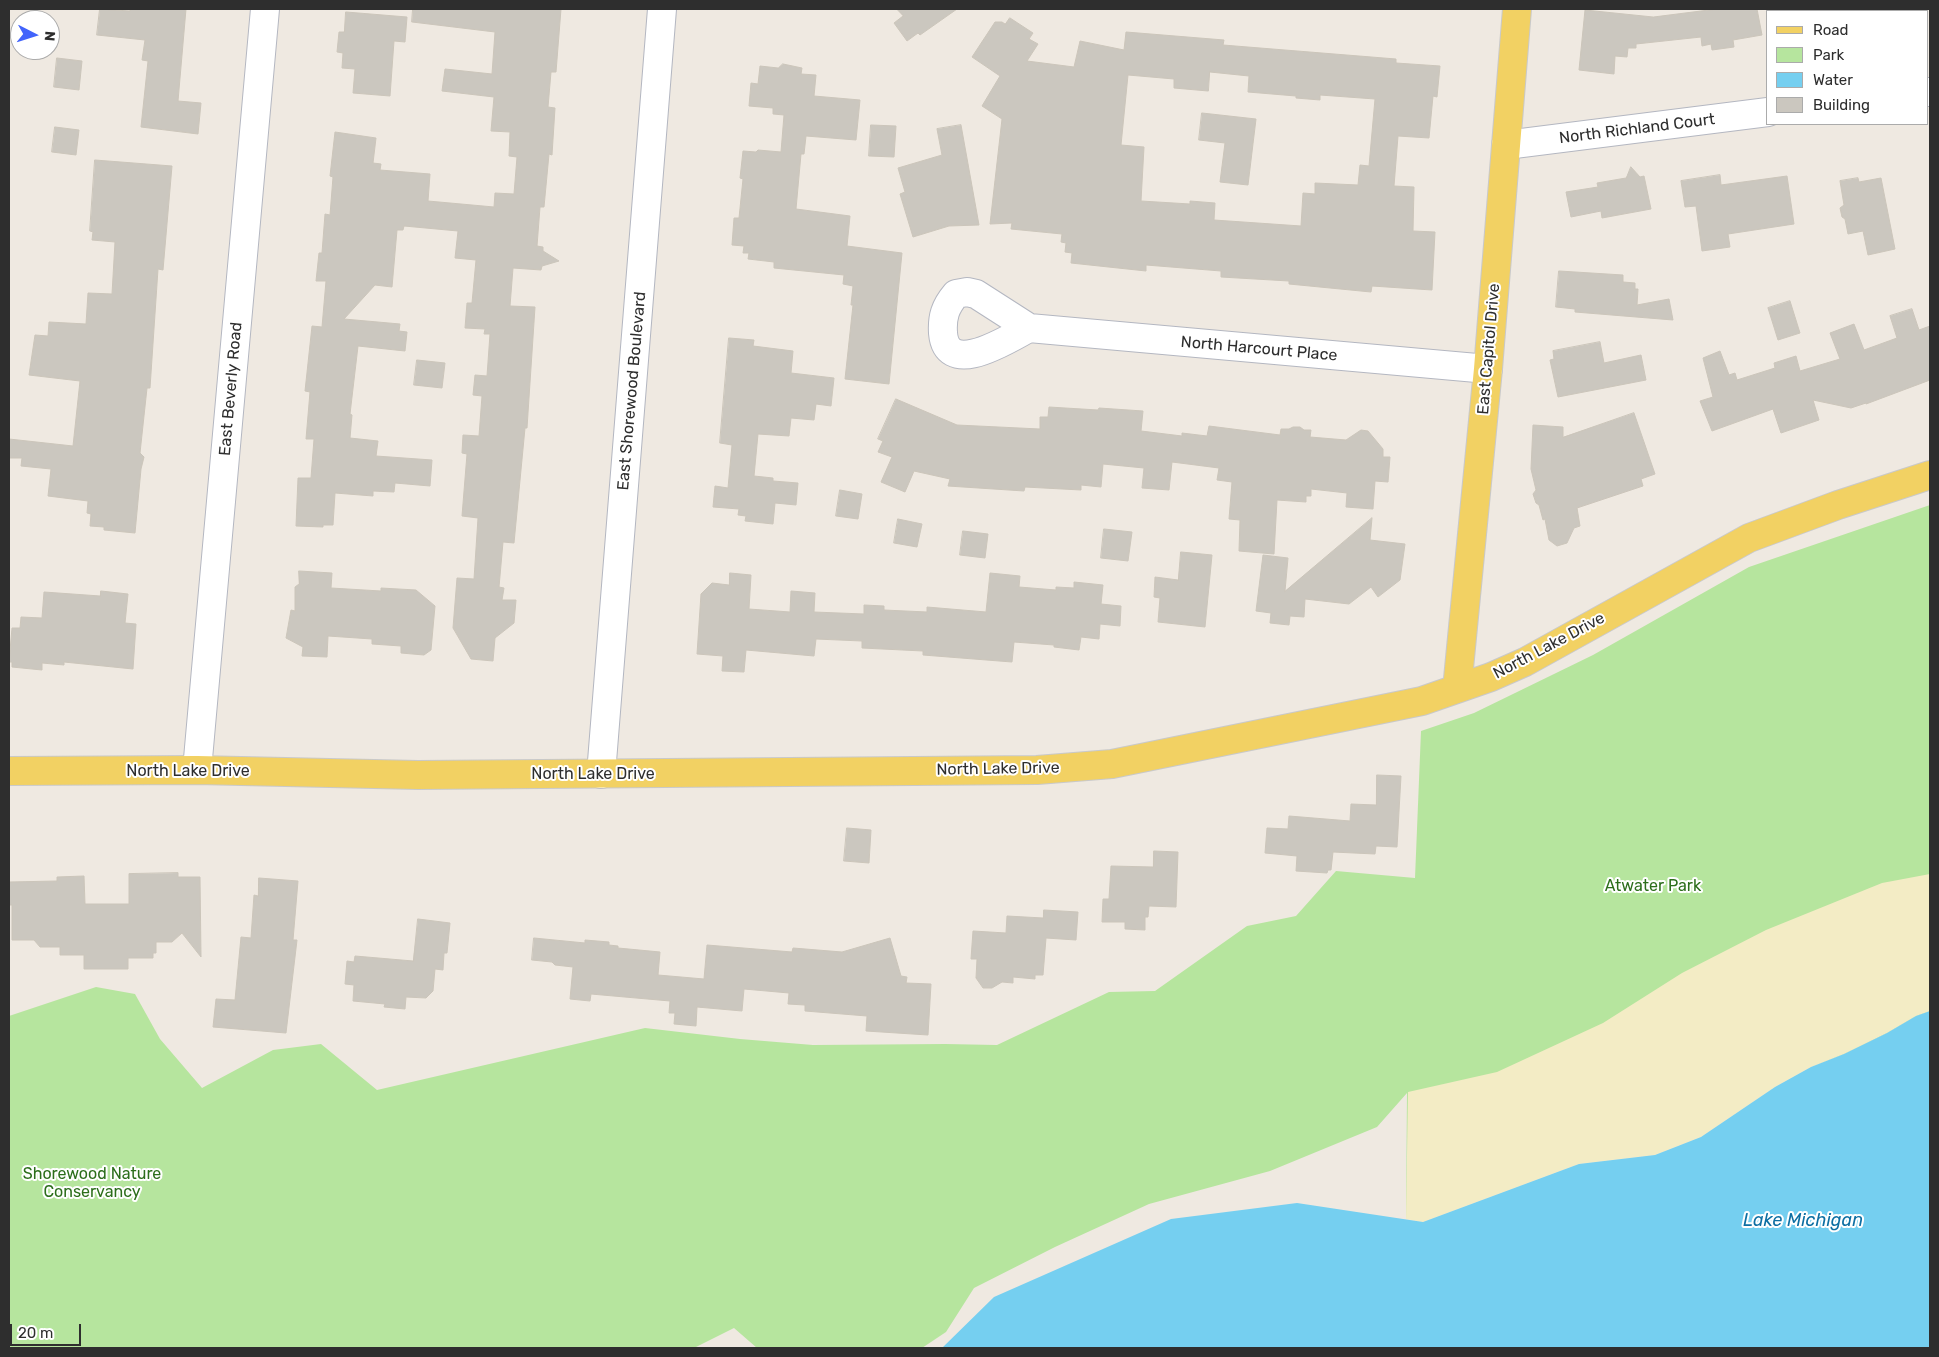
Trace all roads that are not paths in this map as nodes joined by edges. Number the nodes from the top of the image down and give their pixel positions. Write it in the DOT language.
graph roads {
  1 [pos="266,9"];
  2 [pos="662,9"];
  3 [pos="1517,9"];
  4 [pos="1766,112"];
  5 [pos="1506,145"];
  6 [pos="1029,328"];
  7 [pos="1488,370"];
  8 [pos="1930,475"];
  9 [pos="1457,690"];
  10 [pos="197,770"];
  11 [pos="9,771"];
  12 [pos="601,774"];
  1 -- 10 [label="street, East Beverly Road"];
  2 -- 12 [label="street, East Shorewood Boulevard"];
  3 -- 5 [label="main road, East Capitol Drive"];
  4 -- 5 [label="street, North Richland Court"];
  5 -- 7 [label="main road, East Capitol Drive"];
  6 -- 7 [label="street, North Harcourt Place"];
  7 -- 9 [label="main road, East Capitol Drive"];
  8 -- 9 [label="main road, North Lake Drive"];
  9 -- 12 [label="main road, North Lake Drive"];
  10 -- 11 [label="main road, North Lake Drive"];
  10 -- 12 [label="main road, North Lake Drive"];
}
